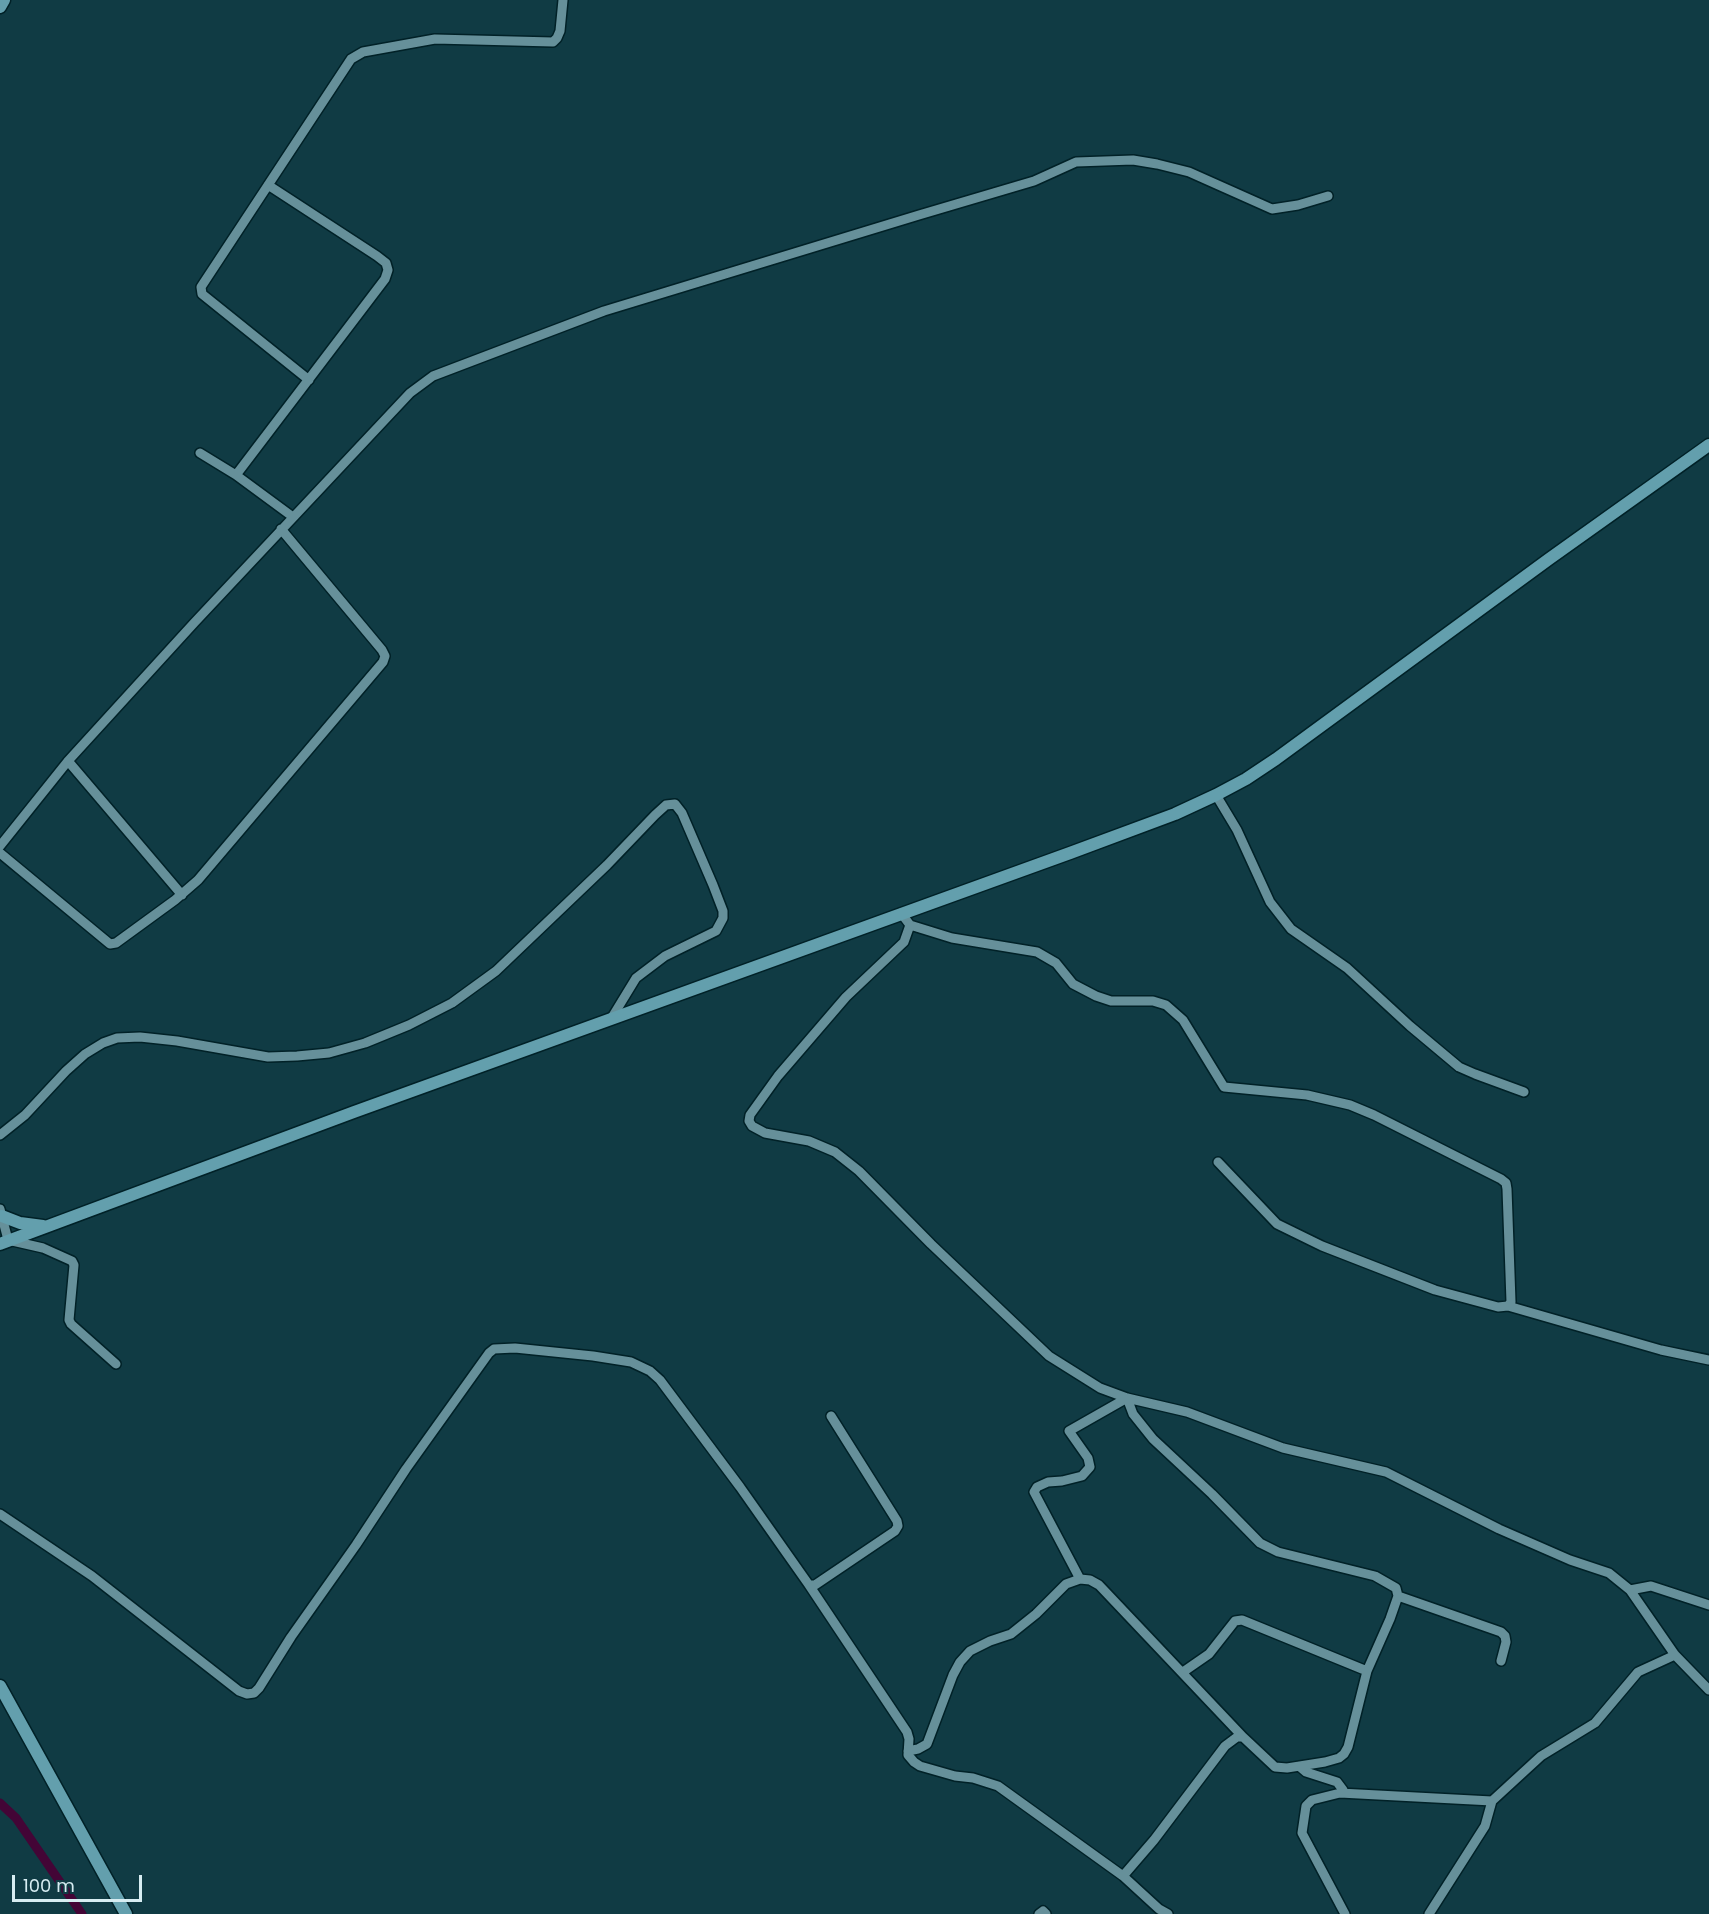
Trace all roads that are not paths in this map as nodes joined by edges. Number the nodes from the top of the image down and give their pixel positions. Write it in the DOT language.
graph roads {
  1 [pos="4,0"];
  2 [pos="563,0"];
  3 [pos="0,7"];
  4 [pos="268,185"];
  5 [pos="1328,196"];
  6 [pos="309,380"];
  7 [pos="1709,444"];
  8 [pos="200,453"];
  9 [pos="236,475"];
  10 [pos="293,517"];
  11 [pos="281,529"];
  12 [pos="68,761"];
  13 [pos="1216,795"];
  14 [pos="0,846"];
  15 [pos="0,853"];
  16 [pos="182,895"];
  17 [pos="901,913"];
  18 [pos="910,925"];
  19 [pos="611,1019"];
  20 [pos="1524,1092"];
  21 [pos="0,1135"];
  22 [pos="1218,1162"];
  23 [pos="1,1213"];
  24 [pos="47,1226"];
  25 [pos="4,1242"];
  26 [pos="1508,1306"];
  27 [pos="1709,1360"];
  28 [pos="117,1364"];
  29 [pos="1127,1398"];
  30 [pos="831,1416"];
  31 [pos="0,1514"];
  32 [pos="1080,1579"];
  33 [pos="809,1585"];
  34 [pos="1630,1590"];
  35 [pos="1398,1596"];
  36 [pos="1709,1605"];
  37 [pos="1675,1655"];
  38 [pos="1501,1661"];
  39 [pos="1367,1671"];
  40 [pos="1183,1672"];
  41 [pos="0,1686"];
  42 [pos="1709,1690"];
  43 [pos="1243,1737"];
  44 [pos="908,1751"];
  45 [pos="1299,1766"];
  46 [pos="1340,1793"];
  47 [pos="1492,1801"];
  48 [pos="1123,1875"];
  49 [pos="126,1914"];
  50 [pos="1040,1914"];
  51 [pos="1046,1914"];
  52 [pos="1168,1914"];
  53 [pos="1345,1914"];
  54 [pos="1430,1914"];
  1 -- 3 [label="main road"];
  2 -- 4 [label="street"];
  4 -- 6 [label="street"];
  4 -- 6 [label="street"];
  5 -- 10 [label="street"];
  6 -- 9 [label="street"];
  7 -- 13 [label="main road"];
  8 -- 9 [label="street"];
  9 -- 10 [label="street"];
  10 -- 11 [label="street"];
  11 -- 12 [label="street"];
  11 -- 16 [label="street"];
  12 -- 14 [label="street"];
  12 -- 16 [label="street"];
  13 -- 17 [label="main road"];
  13 -- 20 [label="street"];
  15 -- 16 [label="street"];
  17 -- 18 [label="street"];
  17 -- 19 [label="main road"];
  18 -- 26 [label="street"];
  18 -- 29 [label="street"];
  19 -- 21 [label="street"];
  19 -- 24 [label="main road"];
  22 -- 26 [label="street"];
  23 -- 24 [label="main road"];
  23 -- 25 [label="street"];
  24 -- 25 [label="main road"];
  25 -- 28 [label="street"];
  26 -- 27 [label="street"];
  29 -- 32 [label="street"];
  29 -- 34 [label="street"];
  29 -- 35 [label="street"];
  30 -- 33 [label="street"];
  31 -- 33 [label="street"];
  32 -- 40 [label="street"];
  32 -- 44 [label="street"];
  33 -- 44 [label="street"];
  34 -- 36 [label="street"];
  34 -- 37 [label="street"];
  35 -- 38 [label="street"];
  35 -- 39 [label="street"];
  37 -- 42 [label="street"];
  37 -- 47 [label="street"];
  39 -- 40 [label="street"];
  39 -- 45 [label="street"];
  40 -- 43 [label="street"];
  41 -- 49 [label="main road"];
  43 -- 45 [label="street"];
  43 -- 48 [label="street"];
  44 -- 48 [label="street"];
  45 -- 46 [label="street"];
  46 -- 47 [label="street"];
  46 -- 53 [label="street"];
  47 -- 54 [label="street"];
  48 -- 52 [label="street"];
  50 -- 51 [label="street"];
}
